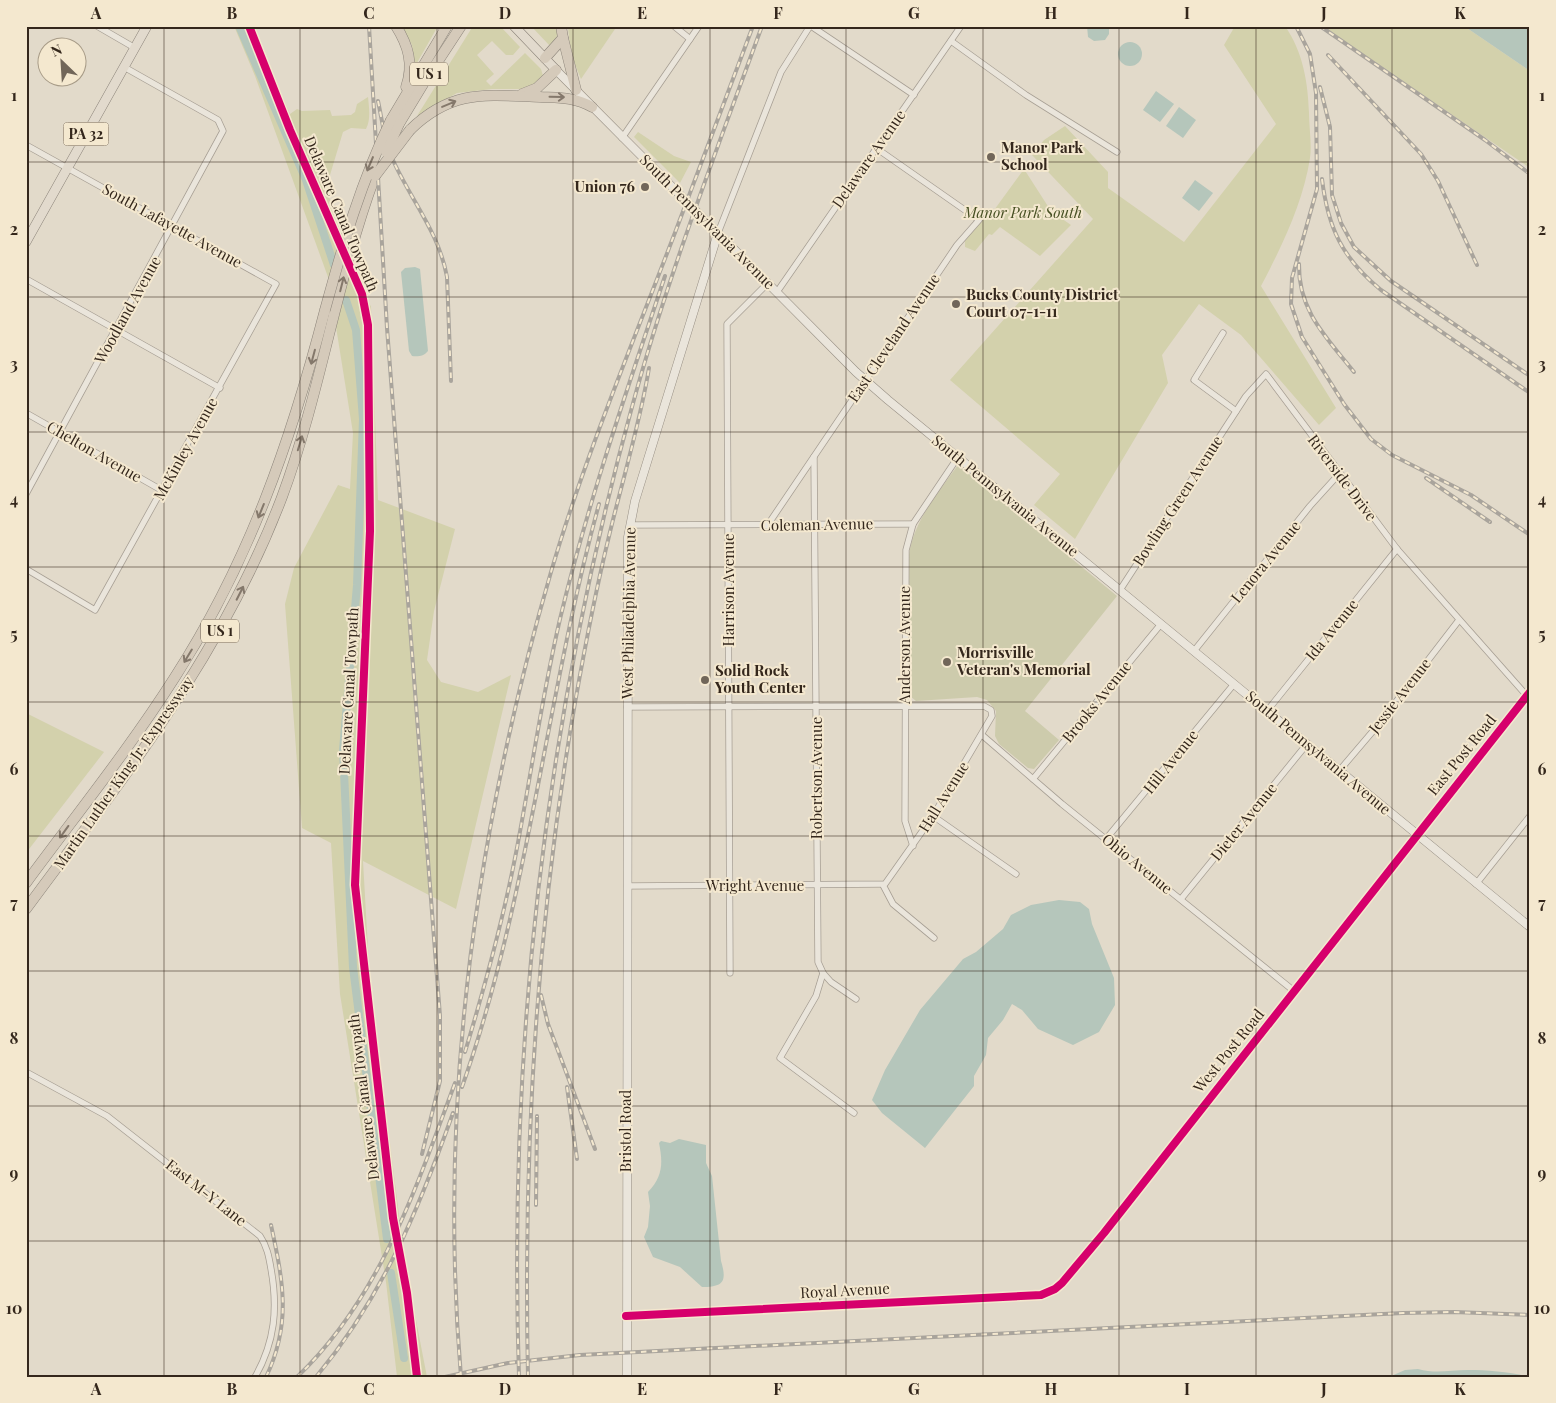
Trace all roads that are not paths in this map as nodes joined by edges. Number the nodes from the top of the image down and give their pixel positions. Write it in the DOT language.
graph roads {
  1 [pos="97,26"];
  2 [pos="147,26"];
  3 [pos="396,26"];
  4 [pos="447,26"];
  5 [pos="461,26"];
  6 [pos="514,26"];
  7 [pos="562,26"];
  8 [pos="674,26"];
  9 [pos="699,26"];
  10 [pos="811,26"];
  11 [pos="961,26"];
  12 [pos="563,38"];
  13 [pos="690,39"];
  14 [pos="951,42"];
  15 [pos="135,48"];
  16 [pos="545,58"];
  17 [pos="124,67"];
  18 [pos="556,70"];
  19 [pos="576,90"];
  20 [pos="521,94"];
  21 [pos="914,95"];
  22 [pos="399,105"];
  23 [pos="592,107"];
  24 [pos="395,122"];
  25 [pos="622,138"];
  26 [pos="26,145"];
  27 [pos="876,148"];
  28 [pos="1117,152"];
  29 [pos="67,168"];
  30 [pos="376,176"];
  31 [pos="173,227"];
  32 [pos="718,233"];
  33 [pos="26,242"];
  34 [pos="26,279"];
  35 [pos="768,283"];
  36 [pos="276,284"];
  37 [pos="777,292"];
  38 [pos="330,312"];
  39 [pos="117,330"];
  40 [pos="1224,332"];
  41 [pos="865,379"];
  42 [pos="220,388"];
  43 [pos="1236,412"];
  44 [pos="26,413"];
  45 [pos="60,433"];
  46 [pos="814,457"];
  47 [pos="958,457"];
  48 [pos="1339,474"];
  49 [pos="163,491"];
  50 [pos="26,494"];
  51 [pos="913,524"];
  52 [pos="630,525"];
  53 [pos="728,526"];
  54 [pos="768,526"];
  55 [pos="816,526"];
  56 [pos="1397,549"];
  57 [pos="26,569"];
  58 [pos="1120,590"];
  59 [pos="1459,620"];
  60 [pos="1161,624"];
  61 [pos="1194,650"];
  62 [pos="1234,684"];
  63 [pos="1528,694"];
  64 [pos="905,705"];
  65 [pos="729,706"];
  66 [pos="817,706"];
  67 [pos="627,707"];
  68 [pos="1267,711"];
  69 [pos="982,735"];
  70 [pos="1307,744"];
  71 [pos="1339,771"];
  72 [pos="1033,779"];
  73 [pos="933,816"];
  74 [pos="1530,816"];
  75 [pos="1416,834"];
  76 [pos="1106,839"];
  77 [pos="913,846"];
  78 [pos="1016,874"];
  79 [pos="26,883"];
  80 [pos="1476,884"];
  81 [pos="818,885"];
  82 [pos="883,885"];
  83 [pos="627,886"];
  84 [pos="730,886"];
  85 [pos="1181,900"];
  86 [pos="26,908"];
  87 [pos="1530,927"];
  88 [pos="934,938"];
  89 [pos="730,973"];
  90 [pos="823,973"];
  91 [pos="1294,991"];
  92 [pos="856,999"];
  93 [pos="26,1072"];
  94 [pos="854,1113"];
  95 [pos="1062,1283"];
  96 [pos="626,1316"];
  97 [pos="255,1377"];
  98 [pos="627,1377"];
  1 -- 15 [label="street"];
  2 -- 15 [label="main road, PA 32"];
  3 -- 22 [label="highway"];
  4 -- 22 [label="highway, Martin Luther King Jr. Expressway / US 1"];
  5 -- 24 [label="highway, Martin Luther King Jr. Expressway / US 1"];
  6 -- 16 [label="main road, South Pennsylvania Avenue"];
  7 -- 12 [label="highway"];
  8 -- 13 [label="street"];
  9 -- 13 [label="street"];
  10 -- 21 [label="street"];
  10 -- 32 [label="street"];
  11 -- 14 [label="street, Delaware Avenue"];
  12 -- 16 [label="highway"];
  12 -- 19 [label="highway"];
  13 -- 25 [label="street"];
  14 -- 21 [label="street, Delaware Avenue"];
  14 -- 28 [label="street"];
  15 -- 17 [label="main road, PA 32"];
  16 -- 18 [label="main road, South Pennsylvania Avenue"];
  17 -- 29 [label="main road, PA 32"];
  17 -- 31 [label="street, Woodland Avenue"];
  18 -- 19 [label="main road, South Pennsylvania Avenue"];
  18 -- 20 [label="highway"];
  19 -- 23 [label="main road, South Pennsylvania Avenue"];
  20 -- 23 [label="highway, one-way"];
  30 -- 20 [label="highway, one-way, bridge"];
  21 -- 27 [label="street, Delaware Avenue"];
  22 -- 24 [label="highway, Martin Luther King Jr. Expressway / US 1"];
  23 -- 25 [label="main road, South Pennsylvania Avenue"];
  24 -- 30 [label="highway, Martin Luther King Jr. Expressway / US 1, bridge"];
  24 -- 38 [label="highway, Martin Luther King Jr. Expressway / US 1, one-way, bridge"];
  25 -- 32 [label="main road, South Pennsylvania Avenue"];
  26 -- 29 [label="street, South Lafayette Avenue"];
  27 -- 37 [label="street, Delaware Avenue"];
  27 -- 41 [label="street, East Cleveland Avenue"];
  29 -- 31 [label="street, South Lafayette Avenue"];
  29 -- 33 [label="main road, PA 32"];
  38 -- 30 [label="highway, Martin Luther King Jr. Expressway / US 1, one-way"];
  31 -- 36 [label="street, South Lafayette Avenue"];
  31 -- 39 [label="street, Woodland Avenue"];
  32 -- 35 [label="main road, South Pennsylvania Avenue"];
  32 -- 52 [label="main road, West Philadelphia Avenue"];
  34 -- 39 [label="street"];
  35 -- 37 [label="main road, South Pennsylvania Avenue"];
  35 -- 53 [label="street, Harrison Avenue"];
  36 -- 42 [label="street, McKinley Avenue"];
  37 -- 41 [label="main road, South Pennsylvania Avenue"];
  38 -- 79 [label="highway, Martin Luther King Jr. Expressway / US 1, one-way"];
  86 -- 38 [label="highway, Martin Luther King Jr. Expressway / US 1, one-way"];
  39 -- 42 [label="street"];
  39 -- 45 [label="street, Woodland Avenue"];
  40 -- 43 [label="street"];
  41 -- 46 [label="street, East Cleveland Avenue"];
  41 -- 47 [label="main road, South Pennsylvania Avenue"];
  42 -- 49 [label="street, McKinley Avenue"];
  43 -- 48 [label="street, Riverside Drive"];
  43 -- 58 [label="street, Bowling Green Avenue"];
  44 -- 45 [label="street, Chelton Avenue"];
  45 -- 49 [label="street, Chelton Avenue"];
  45 -- 50 [label="street, Woodland Avenue"];
  46 -- 54 [label="street, East Cleveland Avenue"];
  46 -- 55 [label="street, Robertson Avenue"];
  47 -- 51 [label="street, Anderson Avenue"];
  47 -- 58 [label="main road, South Pennsylvania Avenue"];
  48 -- 56 [label="street, Riverside Drive"];
  48 -- 61 [label="street, Lenora Avenue"];
  49 -- 57 [label="street, McKinley Avenue"];
  51 -- 55 [label="street, Coleman Avenue"];
  51 -- 64 [label="street, Anderson Avenue"];
  52 -- 53 [label="street, Coleman Avenue"];
  52 -- 67 [label="main road, West Philadelphia Avenue"];
  53 -- 54 [label="street, Coleman Avenue"];
  53 -- 65 [label="street, Harrison Avenue"];
  54 -- 55 [label="street, Coleman Avenue"];
  55 -- 66 [label="street, Robertson Avenue"];
  56 -- 59 [label="street, Riverside Drive"];
  56 -- 68 [label="street, Ida Avenue"];
  58 -- 60 [label="main road, South Pennsylvania Avenue"];
  59 -- 63 [label="street, Riverside Drive"];
  59 -- 71 [label="street, Jessie Avenue"];
  60 -- 61 [label="main road, South Pennsylvania Avenue"];
  60 -- 72 [label="street, Brooks Avenue"];
  61 -- 62 [label="main road, South Pennsylvania Avenue"];
  62 -- 68 [label="main road, South Pennsylvania Avenue"];
  62 -- 76 [label="street, Hill Avenue"];
  63 -- 75 [label="street, East Post Road"];
  64 -- 66 [label="street"];
  64 -- 69 [label="street, Hall Avenue"];
  64 -- 77 [label="street, Anderson Avenue"];
  65 -- 66 [label="street"];
  65 -- 67 [label="street"];
  65 -- 84 [label="street, Harrison Avenue"];
  66 -- 81 [label="street, Robertson Avenue"];
  67 -- 83 [label="main road, West Philadelphia Avenue"];
  68 -- 70 [label="main road, South Pennsylvania Avenue"];
  69 -- 72 [label="street, Ohio Avenue"];
  69 -- 73 [label="street, Hall Avenue"];
  70 -- 71 [label="main road, South Pennsylvania Avenue"];
  70 -- 85 [label="street, Dieter Avenue"];
  71 -- 75 [label="main road, South Pennsylvania Avenue"];
  72 -- 76 [label="street, Ohio Avenue"];
  73 -- 77 [label="street, Hall Avenue"];
  73 -- 78 [label="street"];
  74 -- 80 [label="street"];
  75 -- 80 [label="main road, South Pennsylvania Avenue"];
  75 -- 91 [label="street, West Post Road"];
  76 -- 85 [label="street, Ohio Avenue"];
  77 -- 82 [label="street, Hall Avenue"];
  80 -- 87 [label="main road, South Pennsylvania Avenue"];
  81 -- 82 [label="street, Wright Avenue"];
  81 -- 84 [label="street, Wright Avenue"];
  81 -- 90 [label="street, Robertson Avenue"];
  82 -- 88 [label="street"];
  83 -- 84 [label="street, Wright Avenue"];
  83 -- 96 [label="main road, Bristol Road"];
  84 -- 89 [label="street, Harrison Avenue"];
  85 -- 91 [label="street, Ohio Avenue"];
  90 -- 92 [label="street"];
  90 -- 94 [label="street, Robertson Avenue"];
  91 -- 95 [label="street, West Post Road"];
  93 -- 97 [label="street, East M-Y Lane"];
  95 -- 96 [label="street, Royal Avenue"];
  96 -- 98 [label="main road, Bristol Road"];
}
